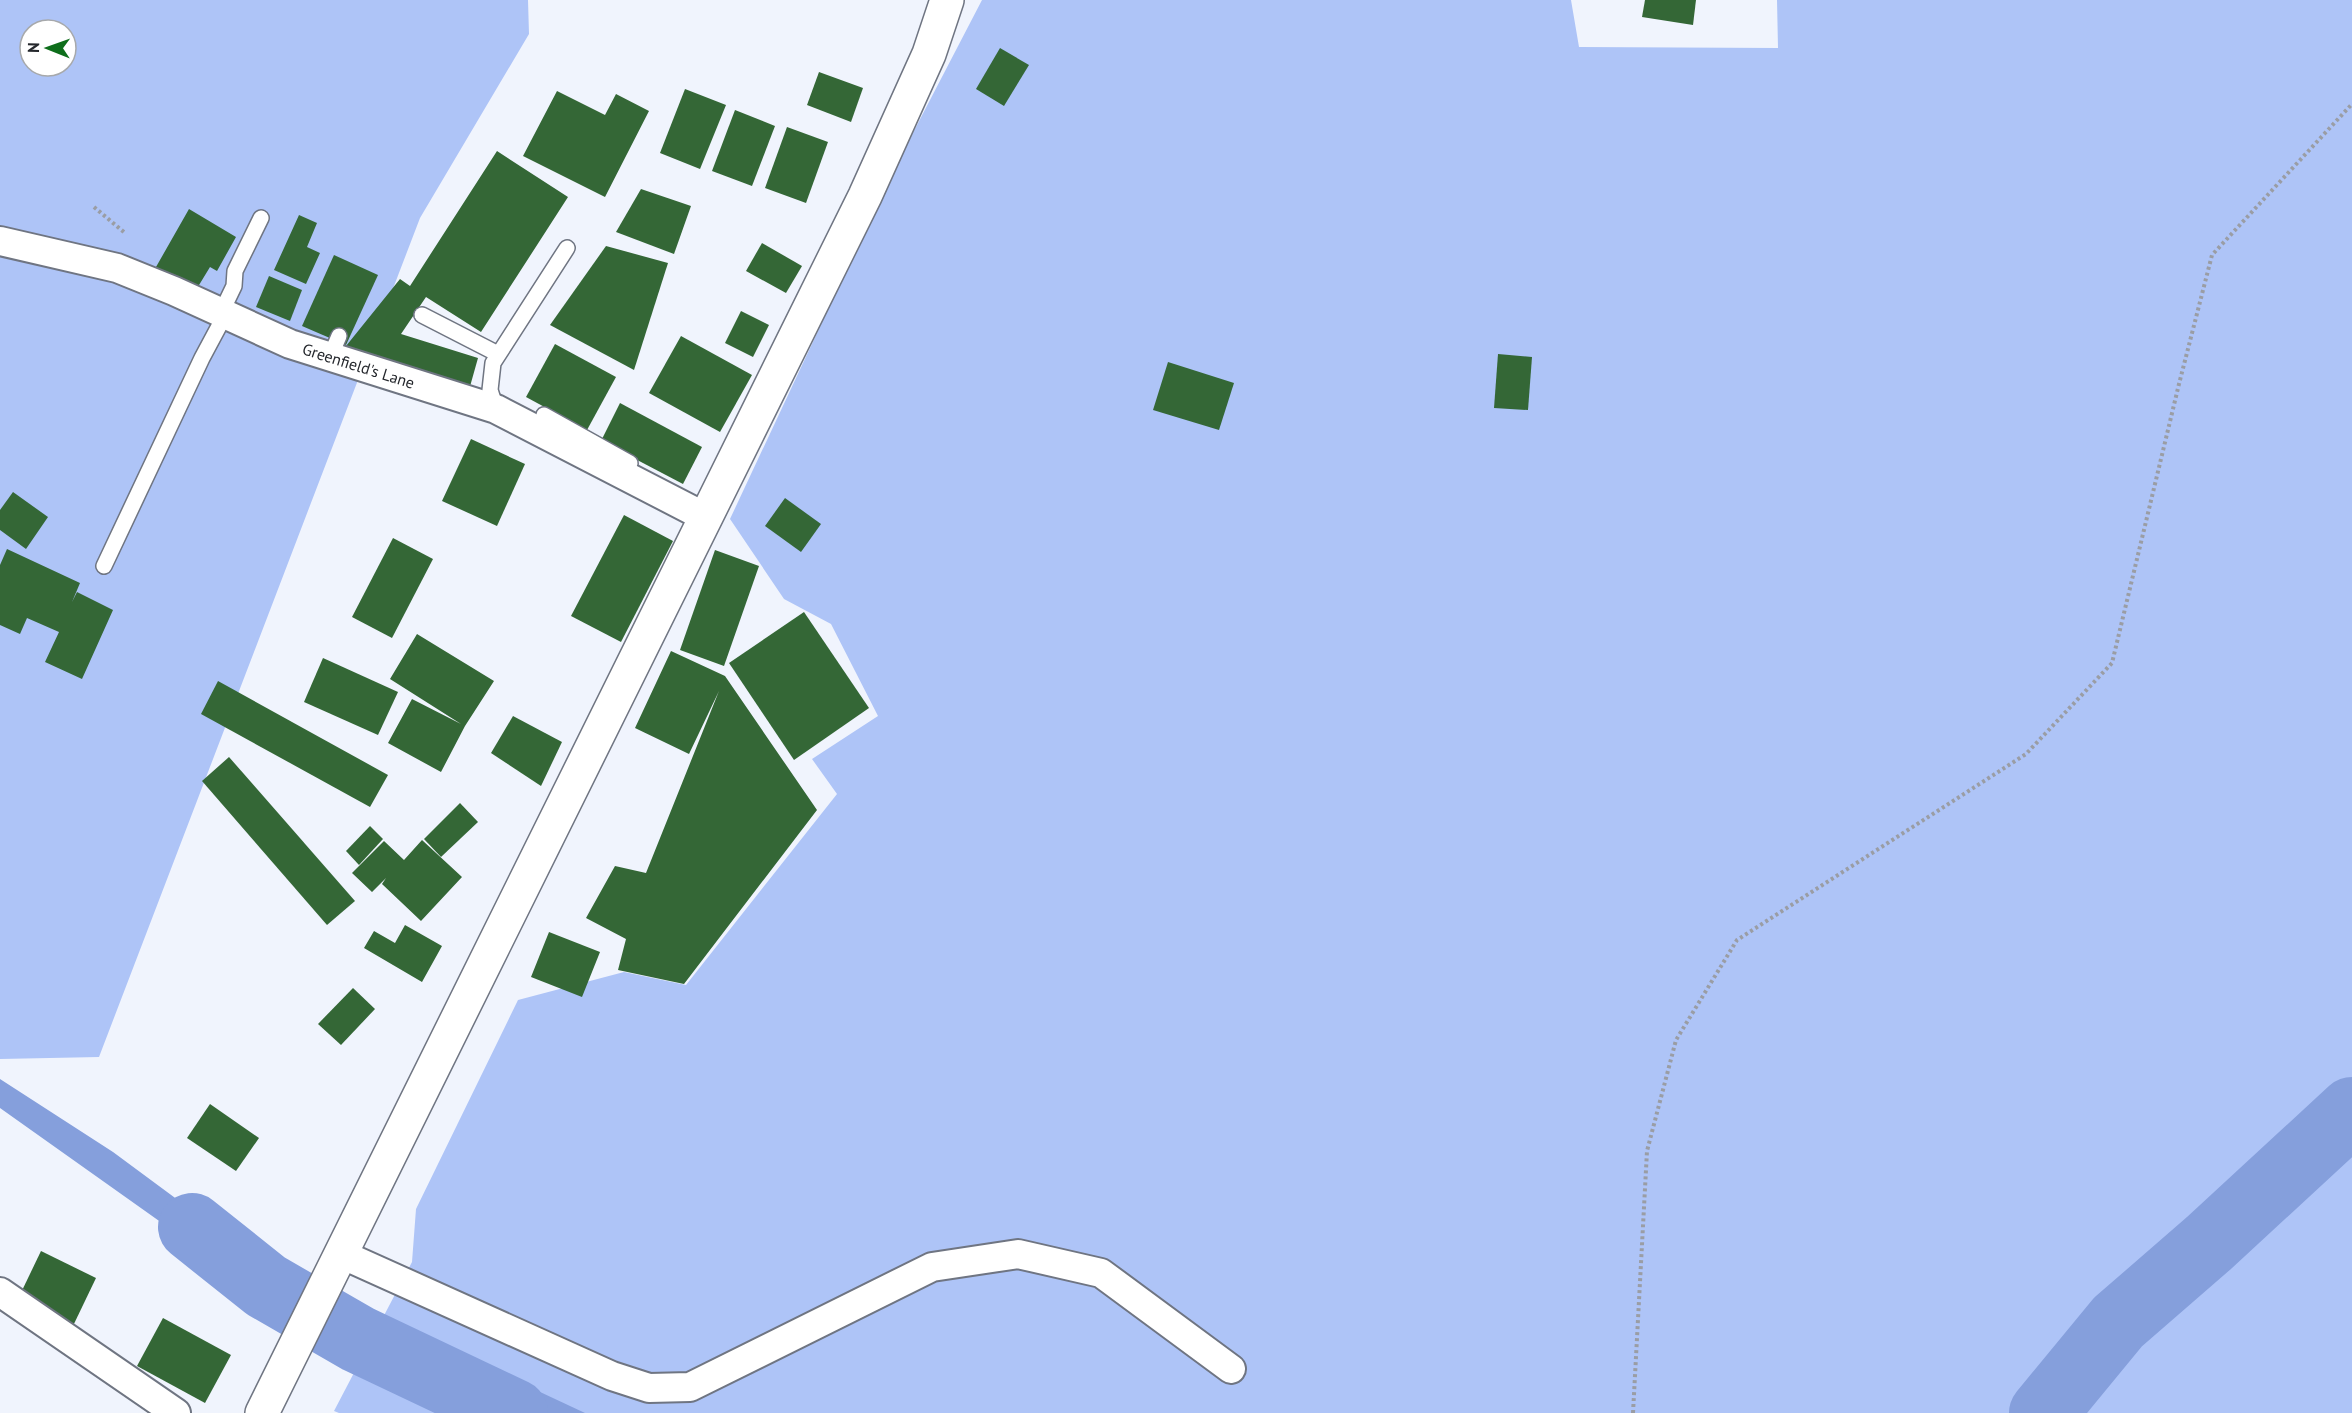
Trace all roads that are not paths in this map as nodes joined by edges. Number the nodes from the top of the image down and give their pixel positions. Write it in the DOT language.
graph roads {
  1 [pos="947,0"];
  2 [pos="963,0"];
  3 [pos="928,54"];
  4 [pos="261,218"];
  5 [pos="0,241"];
  6 [pos="567,248"];
  7 [pos="422,315"];
  8 [pos="234,316"];
  9 [pos="498,354"];
  10 [pos="496,409"];
  11 [pos="544,415"];
  12 [pos="633,480"];
  13 [pos="707,518"];
  14 [pos="104,566"];
  15 [pos="337,1265"];
  16 [pos="0,1292"];
  17 [pos="1231,1369"];
  18 [pos="176,1413"];
  19 [pos="262,1413"];
  1 -- 3 [label="main road"];
  2 -- 3 [label="main road"];
  3 -- 13 [label="main road"];
  4 -- 8 [label="lane"];
  5 -- 8 [label="street, Greenfield's Lane"];
  6 -- 9 [label="lane"];
  7 -- 9 [label="lane"];
  8 -- 10 [label="street, Greenfield's Lane"];
  8 -- 14 [label="lane"];
  9 -- 10 [label="lane"];
  10 -- 12 [label="street, Greenfield's Lane"];
  11 -- 12 [label="lane"];
  12 -- 13 [label="street, Greenfield's Lane"];
  13 -- 15 [label="main road"];
  15 -- 17 [label="street"];
  15 -- 19 [label="main road"];
  16 -- 18 [label="street"];
}
